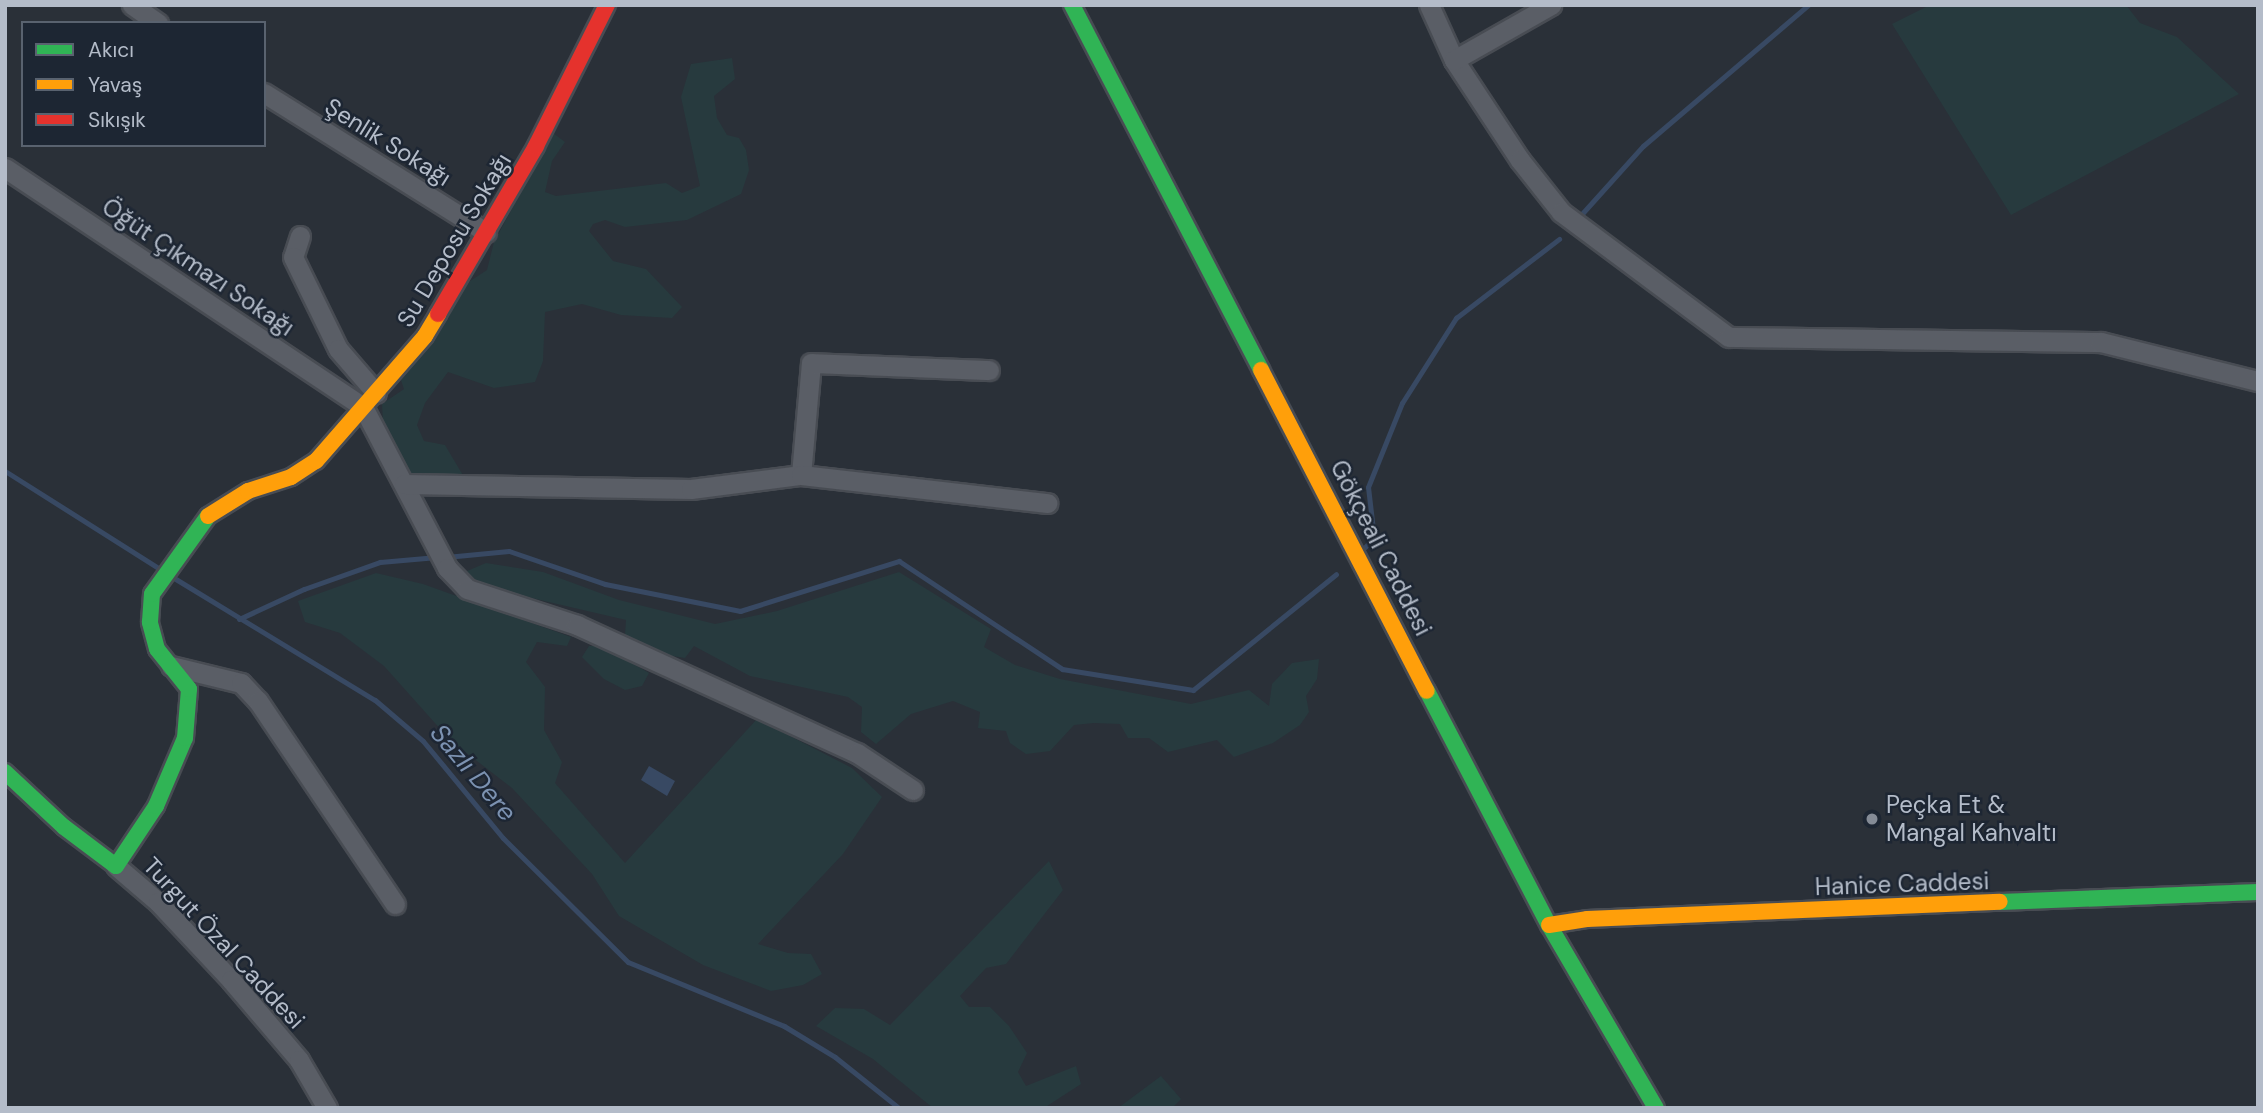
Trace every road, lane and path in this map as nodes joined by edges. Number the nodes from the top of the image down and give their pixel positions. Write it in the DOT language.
graph roads {
  1 [pos="132,5"];
  2 [pos="607,5"];
  3 [pos="1072,5"];
  4 [pos="1429,5"];
  5 [pos="1551,5"];
  6 [pos="155,21"];
  7 [pos="1454,60"];
  8 [pos="266,94"];
  9 [pos="5,168"];
  10 [pos="486,232"];
  11 [pos="300,236"];
  12 [pos="989,369"];
  13 [pos="2258,381"];
  14 [pos="370,400"];
  15 [pos="801,475"];
  16 [pos="404,484"];
  17 [pos="1047,503"];
  18 [pos="171,666"];
  19 [pos="5,772"];
  20 [pos="913,790"];
  21 [pos="116,866"];
  22 [pos="2258,892"];
  23 [pos="395,904"];
  24 [pos="1549,925"];
  25 [pos="327,1108"];
  26 [pos="1656,1108"];
  1 -- 6 [label="street"];
  2 -- 10 [label="street, Su Deposu Sokağı"];
  3 -- 24 [label="street, Gökçeali Caddesi"];
  4 -- 7 [label="street"];
  5 -- 7 [label="street"];
  7 -- 13 [label="street"];
  8 -- 10 [label="street, Şenlik Sokağı"];
  9 -- 14 [label="street, Öğüt Çıkmazı Sokağı"];
  10 -- 14 [label="street, Su Deposu Sokağı"];
  11 -- 14 [label="street"];
  12 -- 15 [label="street"];
  14 -- 16 [label="street"];
  14 -- 18 [label="street, Su Deposu Sokağı"];
  15 -- 16 [label="street"];
  15 -- 17 [label="street"];
  16 -- 20 [label="street"];
  18 -- 21 [label="street, Su Deposu Sokağı"];
  18 -- 23 [label="street"];
  19 -- 21 [label="street, Turgut Özal Caddesi"];
  21 -- 25 [label="street, Turgut Özal Caddesi"];
  22 -- 24 [label="street, Hanice Caddesi"];
  24 -- 26 [label="street, Gökçeali Caddesi"];
}
